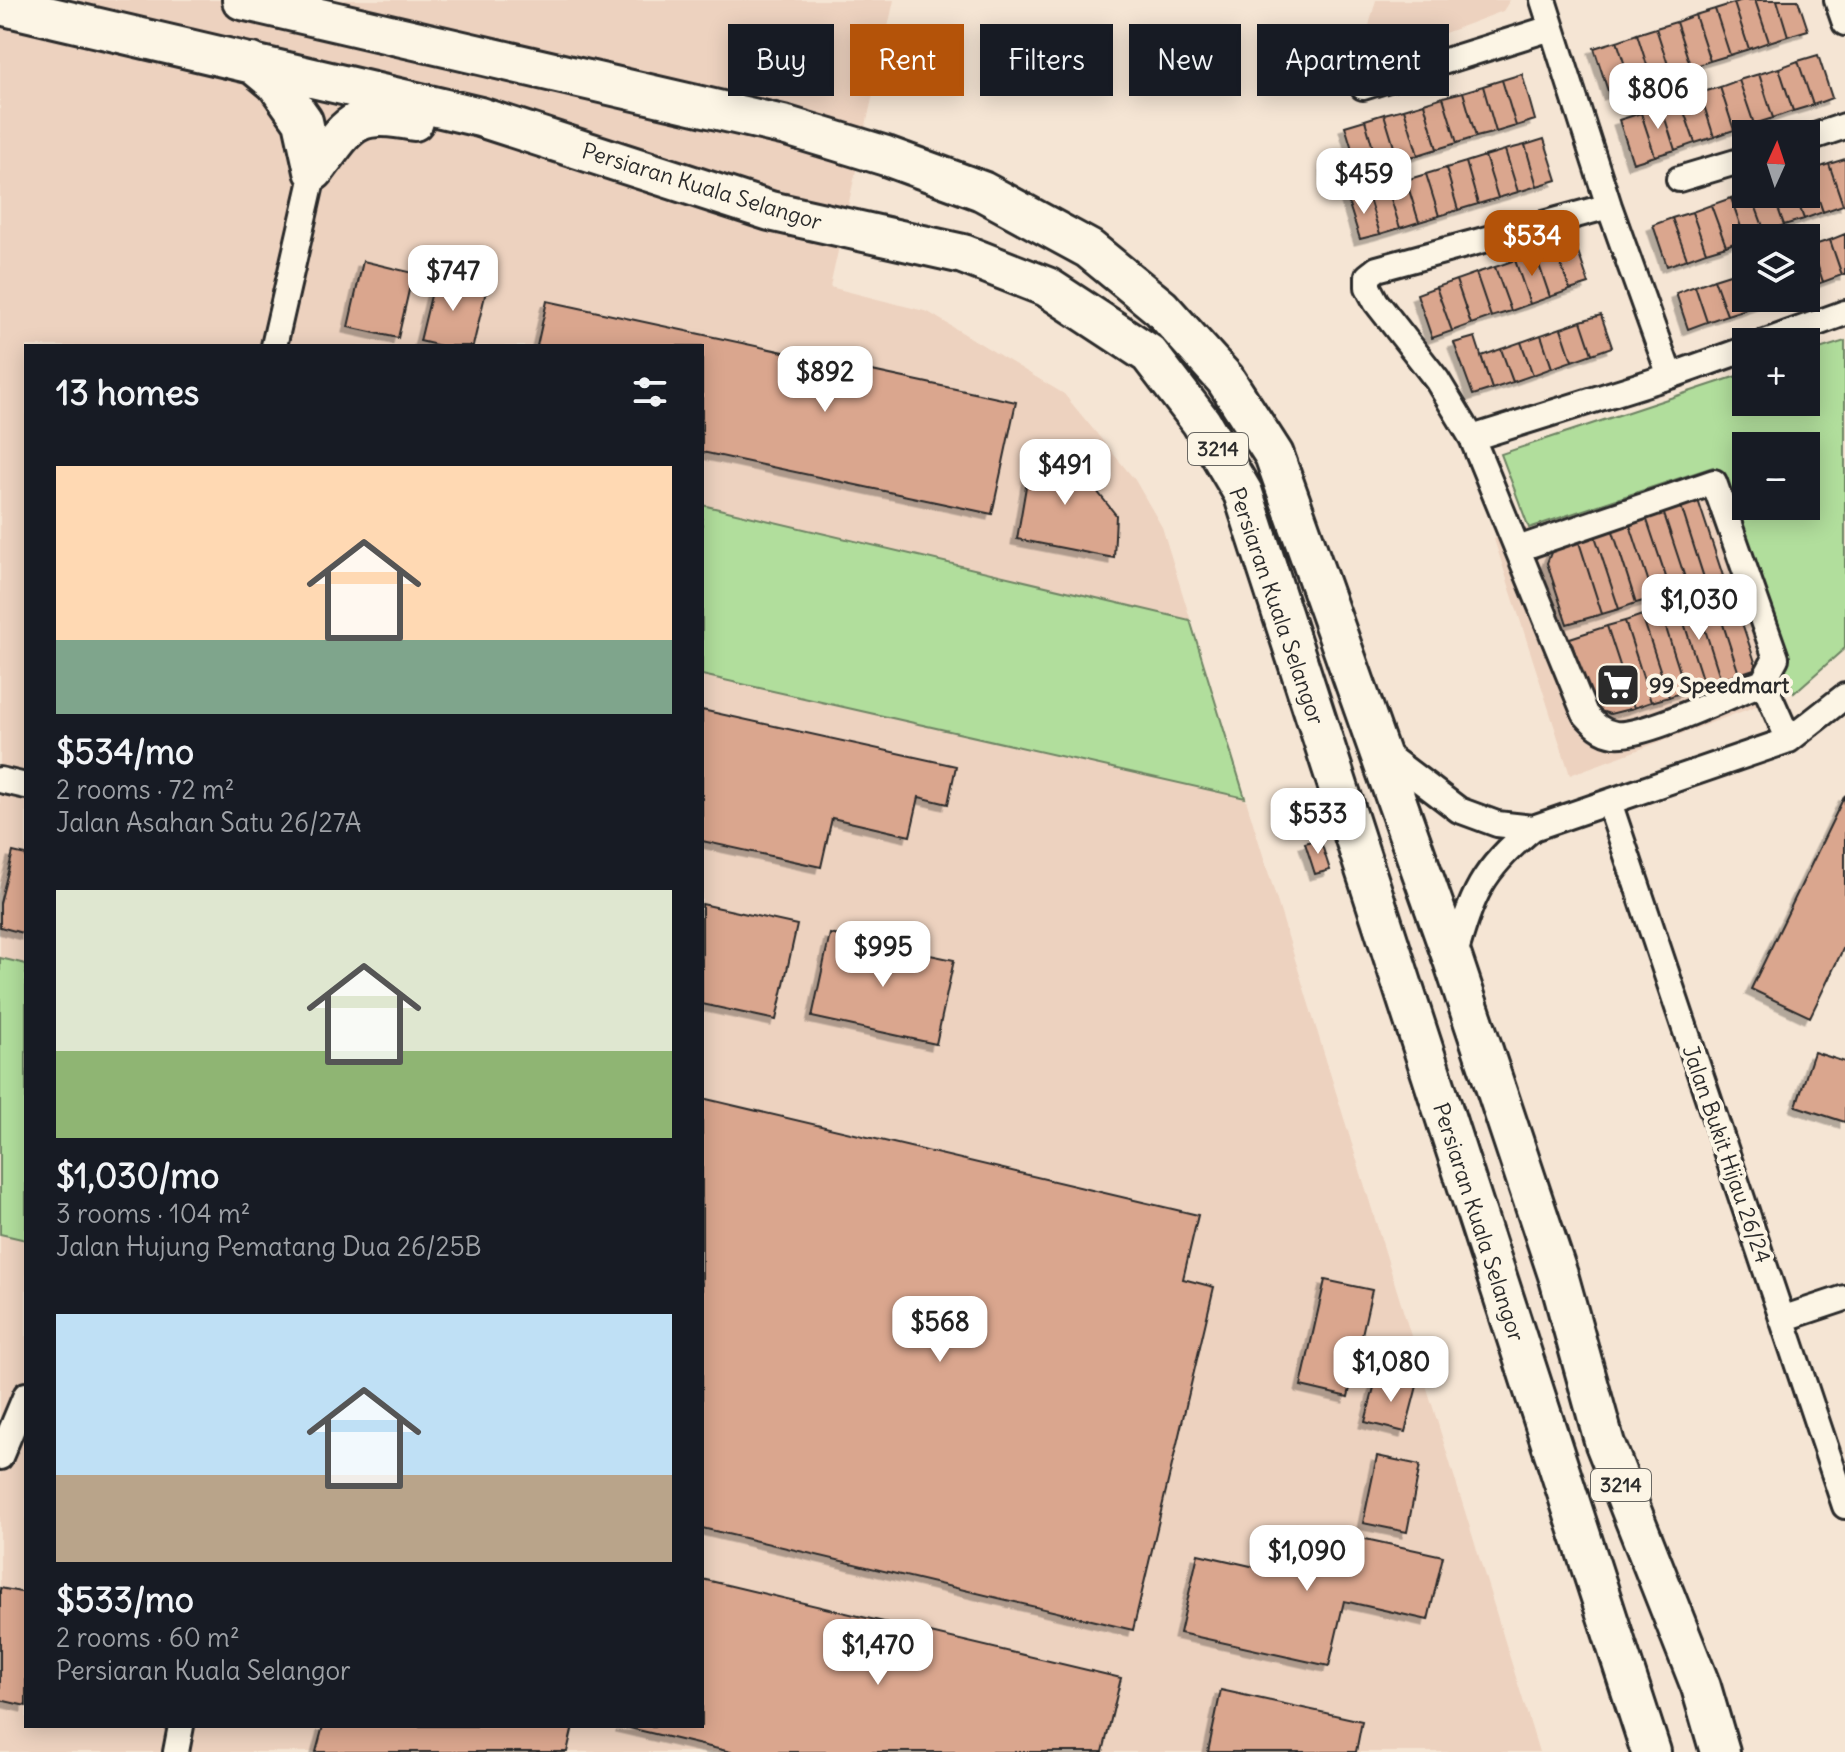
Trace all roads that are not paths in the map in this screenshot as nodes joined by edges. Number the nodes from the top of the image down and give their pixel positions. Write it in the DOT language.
graph roads {
  1 [pos="242,0"];
  2 [pos="1543,0"];
  3 [pos="1837,0"];
  4 [pos="0,5"];
  5 [pos="1845,23"];
  6 [pos="1551,28"];
  7 [pos="1449,60"];
  8 [pos="252,62"];
  9 [pos="1845,126"];
  10 [pos="1820,134"];
  11 [pos="1732,163"];
  12 [pos="314,171"];
  13 [pos="1679,179"];
  14 [pos="1609,206"];
  15 [pos="770,211"];
  16 [pos="1845,313"];
  17 [pos="1804,328"];
  18 [pos="274,344"];
  19 [pos="1732,354"];
  20 [pos="1670,376"];
  21 [pos="1472,438"];
  22 [pos="1518,549"];
  23 [pos="1763,682"];
  24 [pos="1845,696"];
  25 [pos="1789,740"];
  26 [pos="1378,749"];
  27 [pos="0,780"];
  28 [pos="24,786"];
  29 [pos="1609,802"];
  30 [pos="1533,828"];
  31 [pos="1453,960"];
  32 [pos="1845,1298"];
  33 [pos="1782,1319"];
  34 [pos="16,1399"];
  35 [pos="0,1457"];
  36 [pos="1844,1498"];
  37 [pos="1701,1687"];
  38 [pos="1635,1706"];
  39 [pos="181,1728"];
  40 [pos="176,1752"];
  41 [pos="1635,1752"];
  42 [pos="1651,1752"];
  43 [pos="1720,1752"];
  44 [pos="1748,1752"];
  1 -- 26 [label="main road, 3214"];
  2 -- 6 [label="street"];
  3 -- 5 [label="street"];
  4 -- 8 [label="main road, Persiaran Kuala Selangor / 3214"];
  6 -- 7 [label="street"];
  6 -- 14 [label="street"];
  8 -- 12 [label="main road"];
  8 -- 15 [label="main road, Persiaran Kuala Selangor / 3214"];
  9 -- 10 [label="street"];
  11 -- 13 [label="street"];
  12 -- 15 [label="main road"];
  12 -- 18 [label="street"];
  14 -- 20 [label="street"];
  14 -- 21 [label="street"];
  15 -- 38 [label="main road, Persiaran Kuala Selangor / 3214"];
  16 -- 17 [label="street"];
  19 -- 20 [label="street"];
  20 -- 21 [label="street"];
  21 -- 22 [label="street"];
  22 -- 23 [label="street"];
  22 -- 23 [label="street"];
  23 -- 25 [label="street"];
  24 -- 25 [label="street"];
  25 -- 29 [label="street"];
  26 -- 30 [label="street"];
  26 -- 31 [label="main road, 3214"];
  27 -- 28 [label="street"];
  29 -- 30 [label="street"];
  29 -- 33 [label="street, Jalan Bukit Hijau 26/24"];
  30 -- 31 [label="street"];
  31 -- 37 [label="main road, 3214"];
  32 -- 33 [label="street"];
  33 -- 36 [label="street, Jalan Bukit Hijau 26/24"];
  34 -- 35 [label="street"];
  37 -- 43 [label="main road, 3214"];
  37 -- 44 [label="main road"];
  38 -- 41 [label="main road"];
  38 -- 42 [label="main road, Persiaran Kuala Selangor / 3214"];
  39 -- 40 [label="street"];
}
